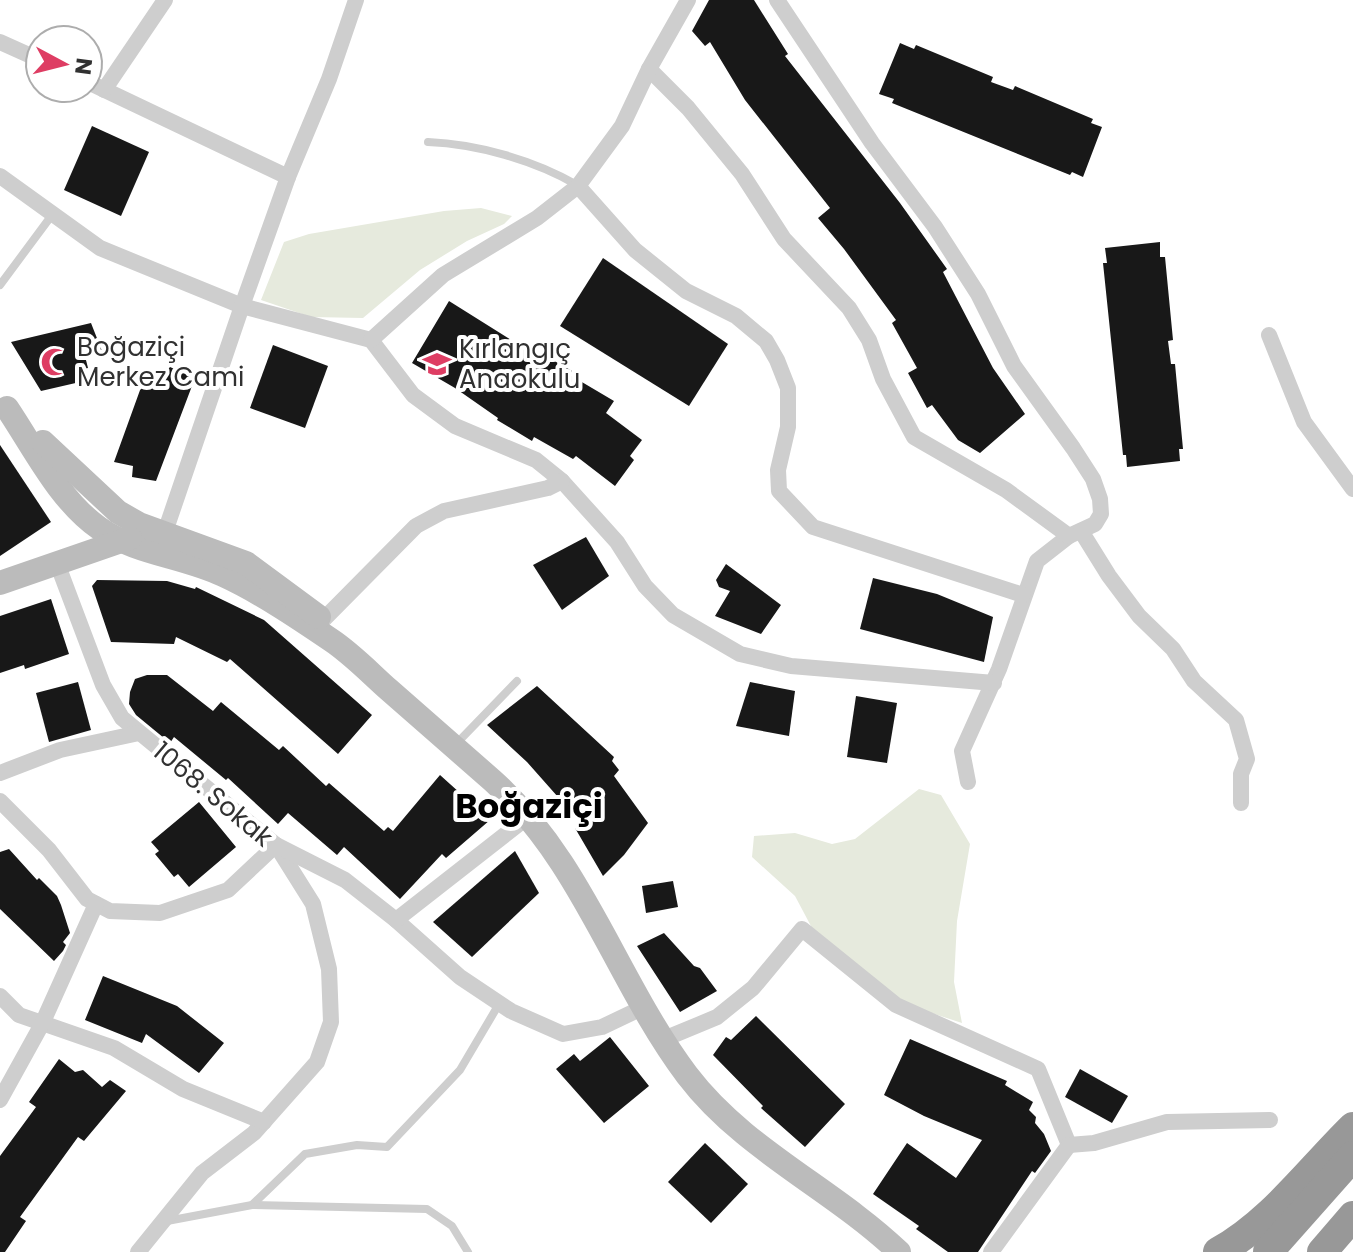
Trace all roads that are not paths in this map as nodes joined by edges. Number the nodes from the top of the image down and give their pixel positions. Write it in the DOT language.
graph roads {
  1 [pos="165,0"];
  2 [pos="356,0"];
  3 [pos="688,0"];
  4 [pos="777,0"];
  5 [pos="0,42"];
  6 [pos="24,53"];
  7 [pos="649,69"];
  8 [pos="104,90"];
  9 [pos="428,142"];
  10 [pos="0,176"];
  11 [pos="288,177"];
  12 [pos="578,186"];
  13 [pos="52,215"];
  14 [pos="0,285"];
  15 [pos="242,306"];
  16 [pos="1269,335"];
  17 [pos="371,340"];
  18 [pos="4,405"];
  19 [pos="562,481"];
  20 [pos="1353,489"];
  21 [pos="158,530"];
  22 [pos="1075,533"];
  23 [pos="123,541"];
  24 [pos="57,563"];
  25 [pos="0,583"];
  26 [pos="1023,595"];
  27 [pos="323,620"];
  28 [pos="334,642"];
  29 [pos="517,681"];
  30 [pos="994,683"];
  31 [pos="139,733"];
  32 [pos="453,747"];
  33 [pos="0,773"];
  34 [pos="968,782"];
  35 [pos="0,801"];
  36 [pos="1241,803"];
  37 [pos="529,816"];
  38 [pos="276,845"];
  39 [pos="96,904"];
  40 [pos="396,920"];
  41 [pos="0,996"];
  42 [pos="499,1004"];
  43 [pos="644,1007"];
  44 [pos="42,1024"];
  45 [pos="664,1039"];
  46 [pos="0,1100"];
  47 [pos="1270,1120"];
  48 [pos="264,1122"];
  49 [pos="1353,1127"];
  50 [pos="1069,1145"];
  51 [pos="1353,1156"];
  52 [pos="252,1205"];
  53 [pos="1353,1216"];
  54 [pos="162,1222"];
  55 [pos="899,1249"];
  56 [pos="138,1252"];
  57 [pos="468,1252"];
  58 [pos="991,1252"];
  59 [pos="1218,1252"];
  60 [pos="1268,1252"];
  61 [pos="1322,1252"];
  62 [pos="1335,1252"];
  1 -- 8 [label="street"];
  2 -- 11 [label="street"];
  3 -- 7 [label="street"];
  4 -- 22 [label="street"];
  5 -- 6 [label="street"];
  7 -- 12 [label="street"];
  7 -- 22 [label="street"];
  8 -- 11 [label="street"];
  9 -- 12 [label="lane"];
  10 -- 13 [label="street"];
  11 -- 15 [label="street"];
  12 -- 17 [label="street"];
  12 -- 26 [label="street"];
  13 -- 14 [label="lane"];
  13 -- 15 [label="street"];
  15 -- 17 [label="street"];
  15 -- 21 [label="street"];
  16 -- 20 [label="street"];
  17 -- 19 [label="street"];
  18 -- 21 [label="main road"];
  18 -- 23 [label="main road"];
  19 -- 27 [label="street"];
  19 -- 30 [label="street"];
  21 -- 23 [label="main road"];
  21 -- 27 [label="main road"];
  22 -- 26 [label="street"];
  22 -- 36 [label="street"];
  23 -- 24 [label="main road"];
  23 -- 28 [label="main road"];
  24 -- 25 [label="main road"];
  24 -- 31 [label="street, 1068. Sokak"];
  26 -- 30 [label="street"];
  27 -- 28 [label="main road"];
  28 -- 32 [label="main road"];
  29 -- 32 [label="lane"];
  30 -- 34 [label="street"];
  31 -- 33 [label="street"];
  31 -- 38 [label="street, 1068. Sokak"];
  32 -- 37 [label="main road"];
  35 -- 39 [label="street"];
  37 -- 40 [label="street"];
  37 -- 43 [label="main road"];
  38 -- 39 [label="street"];
  38 -- 40 [label="street"];
  38 -- 48 [label="street, 1068. Sokak"];
  39 -- 44 [label="street"];
  40 -- 42 [label="street"];
  41 -- 44 [label="street"];
  42 -- 43 [label="street"];
  42 -- 52 [label="lane"];
  43 -- 45 [label="main road"];
  44 -- 46 [label="street"];
  44 -- 48 [label="street"];
  45 -- 50 [label="street"];
  45 -- 55 [label="main road"];
  47 -- 50 [label="street"];
  48 -- 54 [label="street, 1068. Sokak"];
  49 -- 59 [label="highway"];
  50 -- 58 [label="street"];
  51 -- 60 [label="highway"];
  52 -- 54 [label="lane"];
  52 -- 57 [label="lane"];
  53 -- 61 [label="highway"];
  53 -- 62 [label="highway"];
  54 -- 56 [label="street, 1068. Sokak"];
}
